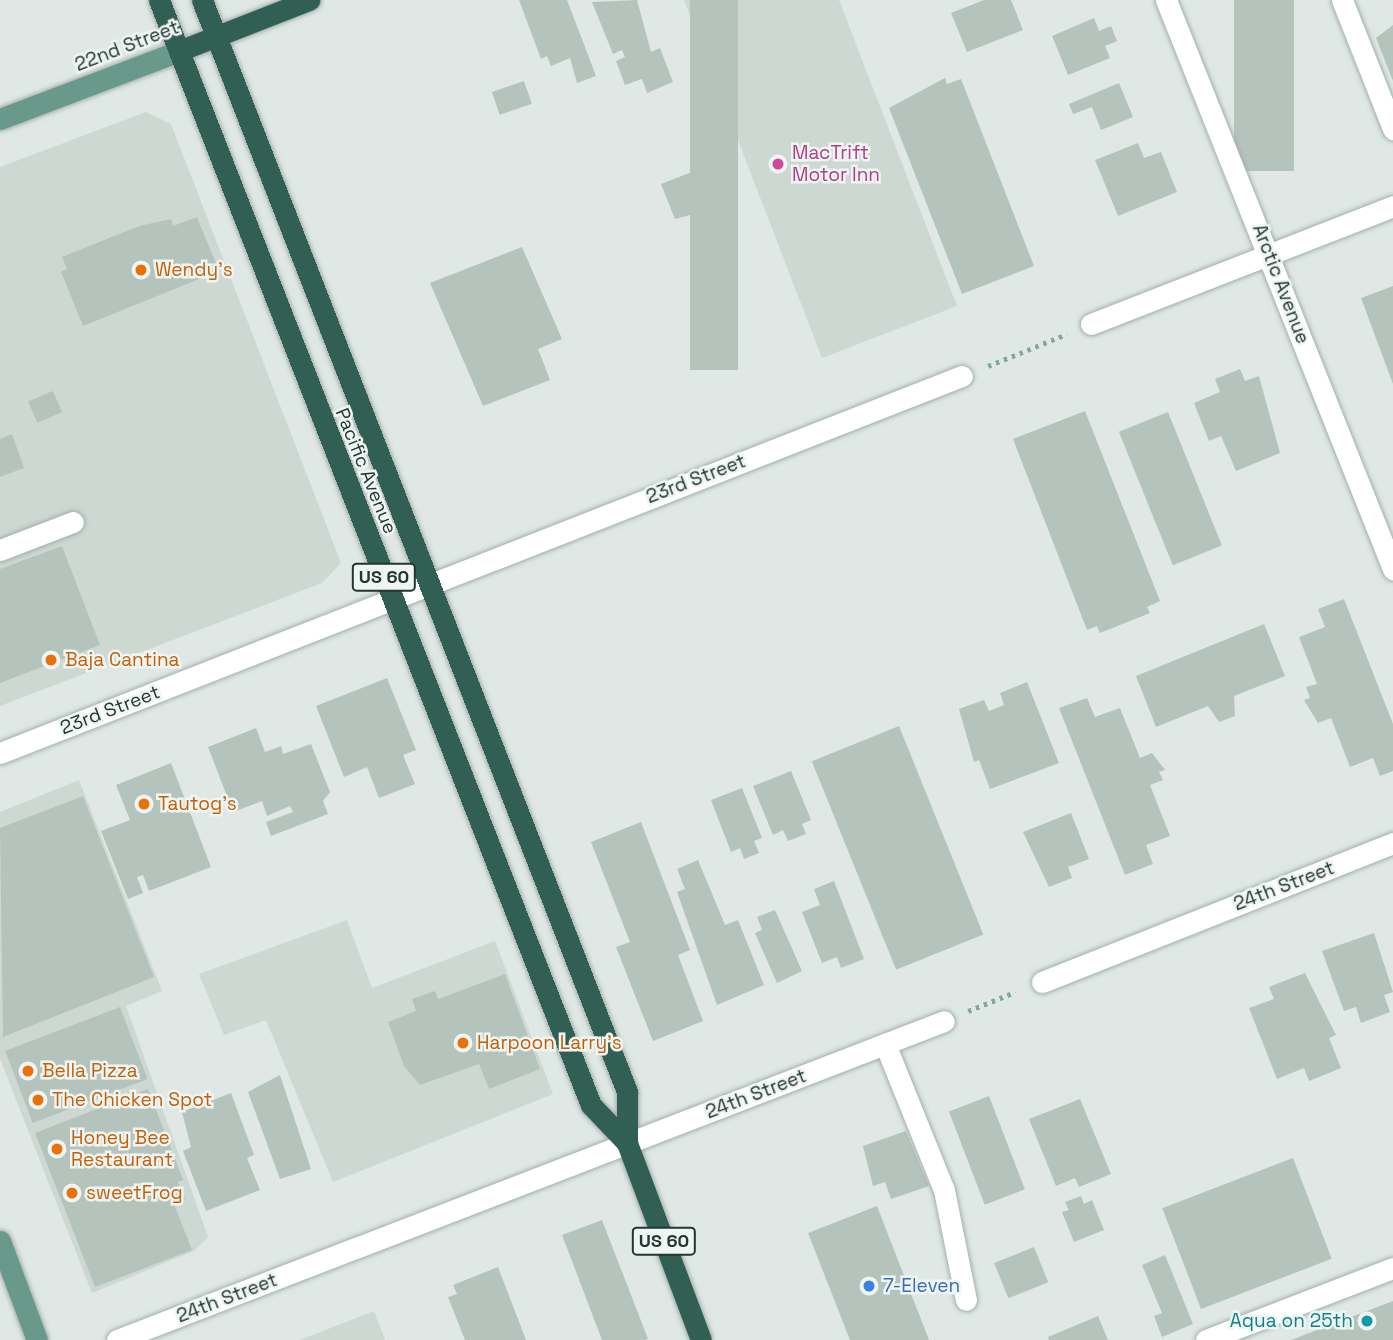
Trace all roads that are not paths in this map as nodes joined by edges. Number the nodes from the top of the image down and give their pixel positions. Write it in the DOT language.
graph roads {
  1 [pos="159,0"];
  2 [pos="202,0"];
  3 [pos="1166,0"];
  4 [pos="1342,0"];
  5 [pos="299,2"];
  6 [pos="216,36"];
  7 [pos="179,51"];
  8 [pos="0,120"];
  9 [pos="1393,129"];
  10 [pos="1393,206"];
  11 [pos="1270,254"];
  12 [pos="1091,324"];
  13 [pos="962,376"];
  14 [pos="73,522"];
  15 [pos="1386,530"];
  16 [pos="0,550"];
  17 [pos="1393,569"];
  18 [pos="430,583"];
  19 [pos="393,598"];
  20 [pos="0,753"];
  21 [pos="1393,844"];
  22 [pos="1042,982"];
  23 [pos="944,1021"];
  24 [pos="885,1044"];
  25 [pos="627,1143"];
  26 [pos="0,1241"];
  27 [pos="1393,1268"];
  28 [pos="966,1300"];
  29 [pos="37,1340"];
  30 [pos="117,1340"];
  31 [pos="701,1340"];
  32 [pos="1206,1340"];
  1 -- 7 [label="highway, Pacific Avenue / US 60"];
  2 -- 6 [label="highway, Pacific Avenue / US 60"];
  3 -- 11 [label="street, Arctic Avenue"];
  4 -- 9 [label="street"];
  5 -- 6 [label="highway, 22nd Street"];
  6 -- 7 [label="highway, 22nd Street"];
  6 -- 18 [label="highway, Pacific Avenue / US 60"];
  7 -- 8 [label="main road, 22nd Street"];
  7 -- 19 [label="highway, Pacific Avenue / US 60"];
  10 -- 11 [label="street"];
  11 -- 12 [label="street"];
  11 -- 15 [label="street, Arctic Avenue"];
  13 -- 18 [label="street, 23rd Street"];
  14 -- 16 [label="street"];
  15 -- 17 [label="street, Arctic Avenue"];
  18 -- 19 [label="street, 23rd Street"];
  18 -- 25 [label="highway, Pacific Avenue / US 60"];
  19 -- 20 [label="street, 23rd Street"];
  19 -- 25 [label="highway, Pacific Avenue / US 60"];
  21 -- 22 [label="street, 24th Street"];
  23 -- 24 [label="street, 24th Street"];
  24 -- 25 [label="street, 24th Street"];
  24 -- 28 [label="street"];
  25 -- 30 [label="street, 24th Street"];
  25 -- 31 [label="highway, Pacific Avenue / US 60"];
  26 -- 29 [label="main road"];
  27 -- 32 [label="street"];
}
